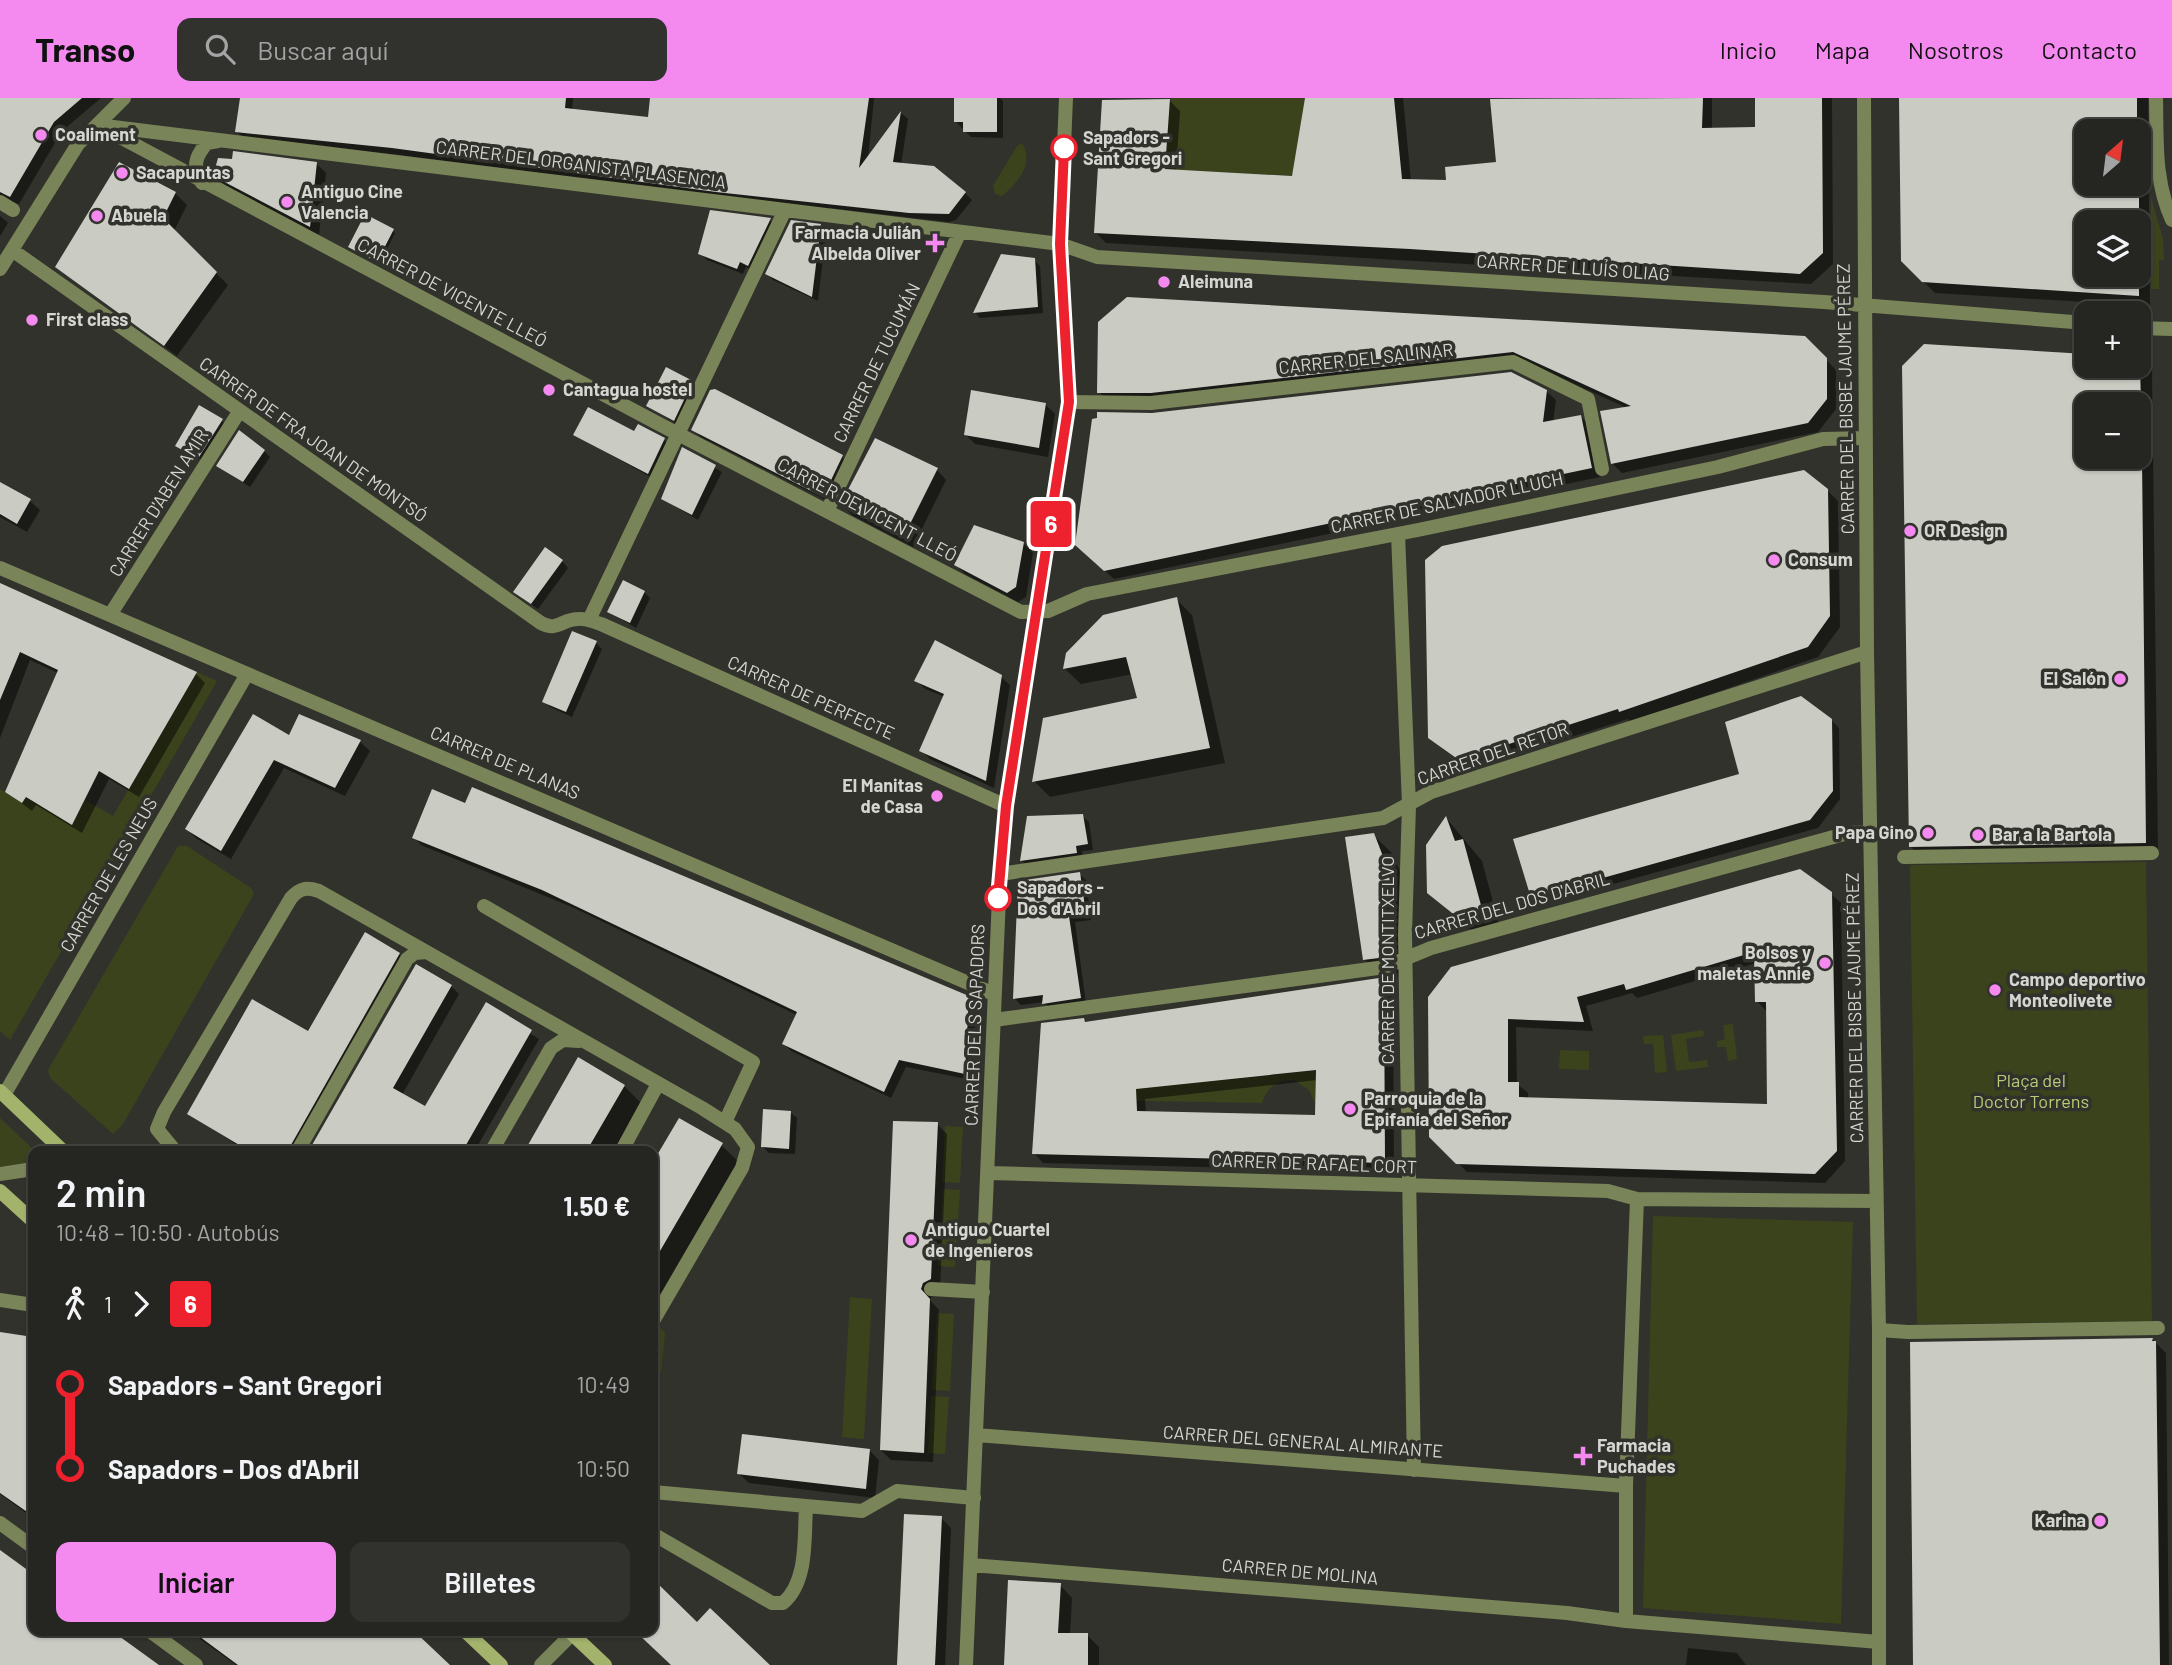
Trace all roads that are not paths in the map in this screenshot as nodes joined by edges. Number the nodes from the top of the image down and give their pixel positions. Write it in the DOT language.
graph roads {
  1 [pos="124,98"];
  2 [pos="1066,98"];
  3 [pos="1864,98"];
  4 [pos="2156,98"];
  5 [pos="97,125"];
  6 [pos="223,140"];
  7 [pos="202,183"];
  8 [pos="785,210"];
  9 [pos="2172,220"];
  10 [pos="960,232"];
  11 [pos="1060,244"];
  12 [pos="12,250"];
  13 [pos="0,269"];
  14 [pos="1864,306"];
  15 [pos="2074,322"];
  16 [pos="2151,329"];
  17 [pos="2172,330"];
  18 [pos="1069,402"];
  19 [pos="239,412"];
  20 [pos="679,435"];
  21 [pos="1866,438"];
  22 [pos="1602,469"];
  23 [pos="827,510"];
  24 [pos="1398,534"];
  25 [pos="0,568"];
  26 [pos="1038,613"];
  27 [pos="110,615"];
  28 [pos="595,622"];
  29 [pos="1867,652"];
  30 [pos="247,674"];
  31 [pos="1409,805"];
  32 [pos="1006,806"];
  33 [pos="1871,832"];
  34 [pos="2152,853"];
  35 [pos="1904,857"];
  36 [pos="1000,874"];
  37 [pos="484,906"];
  38 [pos="427,952"];
  39 [pos="1405,958"];
  40 [pos="994,994"];
  41 [pos="994,1020"];
  42 [pos="581,1041"];
  43 [pos="658,1084"];
  44 [pos="2,1093"];
  45 [pos="725,1122"];
  46 [pos="58,1146"];
  47 [pos="170,1146"];
  48 [pos="300,1146"];
  49 [pos="494,1146"];
  50 [pos="624,1146"];
  51 [pos="28,1170"];
  52 [pos="989,1173"];
  53 [pos="0,1174"];
  54 [pos="1409,1185"];
  55 [pos="0,1191"];
  56 [pos="1637,1199"];
  57 [pos="1876,1201"];
  58 [pos="28,1216"];
  59 [pos="931,1289"];
  60 [pos="983,1292"];
  61 [pos="0,1300"];
  62 [pos="28,1305"];
  63 [pos="658,1312"];
  64 [pos="2158,1328"];
  65 [pos="1879,1330"];
  66 [pos="976,1435"];
  67 [pos="1414,1469"];
  68 [pos="1626,1486"];
  69 [pos="658,1492"];
  70 [pos="974,1498"];
  71 [pos="806,1507"];
  72 [pos="0,1523"];
  73 [pos="658,1537"];
  74 [pos="28,1543"];
  75 [pos="971,1565"];
  76 [pos="1626,1621"];
  77 [pos="157,1636"];
  78 [pos="470,1636"];
  79 [pos="567,1636"];
  80 [pos="575,1636"];
  81 [pos="1879,1642"];
  82 [pos="197,1665"];
  83 [pos="501,1665"];
  84 [pos="541,1665"];
  85 [pos="605,1665"];
  86 [pos="966,1665"];
  87 [pos="1879,1665"];
  1 -- 5 [label="street"];
  2 -- 11 [label="street, CARRER DELS SAPADORS"];
  3 -- 14 [label="street, CARRER DEL BISBE JAUME PÉREZ"];
  4 -- 9 [label="street"];
  5 -- 6 [label="street, CARRER DEL ORGANISTA PLASENCIA"];
  5 -- 7 [label="street, CARRER DE VICENTE LLEÓ"];
  5 -- 12 [label="street"];
  6 -- 7 [label="street"];
  6 -- 8 [label="street, CARRER DEL ORGANISTA PLASENCIA"];
  7 -- 20 [label="street, CARRER DE VICENTE LLEÓ"];
  8 -- 10 [label="street, CARRER DEL ORGANISTA PLASENCIA"];
  8 -- 20 [label="street"];
  10 -- 11 [label="street, CARRER DEL ORGANISTA PLASENCIA"];
  10 -- 23 [label="street, CARRER DE TUCUMÁN"];
  11 -- 14 [label="street, CARRER DE LLUÍS OLIAG"];
  11 -- 18 [label="street, CARRER DELS SAPADORS"];
  12 -- 13 [label="street"];
  12 -- 19 [label="street, CARRER DE FRA JOAN DE MONTSÓ"];
  14 -- 15 [label="street, CARRER DE LLUÍS OLIAG"];
  14 -- 21 [label="street, CARRER DEL BISBE JAUME PÉREZ"];
  16 -- 17 [label="street"];
  18 -- 22 [label="street, CARRER DEL SALINAR"];
  18 -- 26 [label="street, CARRER DELS SAPADORS"];
  19 -- 27 [label="street, CARRER D'ABEN AMIR"];
  19 -- 28 [label="street, CARRER DE FRA JOAN DE MONTSÓ"];
  20 -- 23 [label="street, CARRER DE VICENT LLEÓ"];
  20 -- 28 [label="street"];
  21 -- 24 [label="street, CARRER DE SALVADOR LLUCH"];
  21 -- 29 [label="street, CARRER DEL BISBE JAUME PÉREZ"];
  23 -- 26 [label="street, CARRER DE VICENT LLEÓ"];
  24 -- 26 [label="street, CARRER DE SALVADOR LLUCH"];
  24 -- 31 [label="street, CARRER DE MONTITXELVO"];
  25 -- 27 [label="street, CARRER DE PLANAS"];
  26 -- 32 [label="street, CARRER DELS SAPADORS"];
  27 -- 30 [label="street, CARRER DE PLANAS"];
  28 -- 32 [label="street, CARRER DE PERFECTE"];
  29 -- 31 [label="street, CARRER DEL RETOR"];
  29 -- 33 [label="street, CARRER DEL BISBE JAUME PÉREZ"];
  30 -- 40 [label="street, CARRER DE PLANAS"];
  30 -- 44 [label="street, CARRER DE LES NEUS"];
  31 -- 36 [label="street, CARRER DEL RETOR"];
  31 -- 39 [label="street, CARRER DE MONTITXELVO"];
  32 -- 36 [label="street, CARRER DELS SAPADORS"];
  33 -- 39 [label="street, CARRER DEL DOS D'ABRIL"];
  33 -- 57 [label="street, CARRER DEL BISBE JAUME PÉREZ"];
  34 -- 35 [label="street"];
  36 -- 40 [label="street, CARRER DELS SAPADORS"];
  37 -- 45 [label="street"];
  38 -- 42 [label="street"];
  38 -- 47 [label="street"];
  38 -- 48 [label="street"];
  39 -- 41 [label="street, CARRER DEL DOS D'ABRIL"];
  39 -- 54 [label="street, CARRER DE MONTITXELVO"];
  40 -- 41 [label="street, CARRER DELS SAPADORS"];
  41 -- 52 [label="street, CARRER DELS SAPADORS"];
  42 -- 43 [label="street"];
  42 -- 49 [label="street"];
  43 -- 45 [label="street"];
  43 -- 50 [label="street"];
  44 -- 46 [label="main road"];
  45 -- 63 [label="street"];
  51 -- 53 [label="street"];
  52 -- 54 [label="street, CARRER DE RAFAEL CORT"];
  52 -- 60 [label="street, CARRER DELS SAPADORS"];
  54 -- 56 [label="street, CARRER DE RAFAEL CORT"];
  54 -- 67 [label="street, CARRER DE MONTITXELVO"];
  55 -- 58 [label="main road"];
  56 -- 57 [label="street, CARRER DE RAFAEL CORT"];
  56 -- 68 [label="street"];
  57 -- 65 [label="street, CARRER DEL BISBE JAUME PÉREZ"];
  59 -- 60 [label="street"];
  60 -- 66 [label="street, CARRER DELS SAPADORS"];
  61 -- 62 [label="street"];
  64 -- 65 [label="street"];
  65 -- 81 [label="street, CARRER DEL BISBE JAUME PÉREZ"];
  66 -- 67 [label="street, CARRER DEL GENERAL ALMIRANTE"];
  66 -- 70 [label="street, CARRER DELS SAPADORS"];
  67 -- 68 [label="street, CARRER DEL GENERAL ALMIRANTE"];
  68 -- 76 [label="street"];
  69 -- 71 [label="street"];
  70 -- 71 [label="street"];
  70 -- 75 [label="street, CARRER DELS SAPADORS"];
  71 -- 73 [label="street"];
  72 -- 74 [label="street"];
  75 -- 76 [label="street, CARRER DE MOLINA"];
  75 -- 86 [label="street, CARRER DELS SAPADORS"];
  76 -- 81 [label="street, CARRER DE MOLINA"];
  77 -- 82 [label="street"];
  78 -- 83 [label="main road"];
  79 -- 84 [label="street"];
  80 -- 85 [label="main road"];
  81 -- 87 [label="street, CARRER DEL BISBE JAUME PÉREZ"];
}
